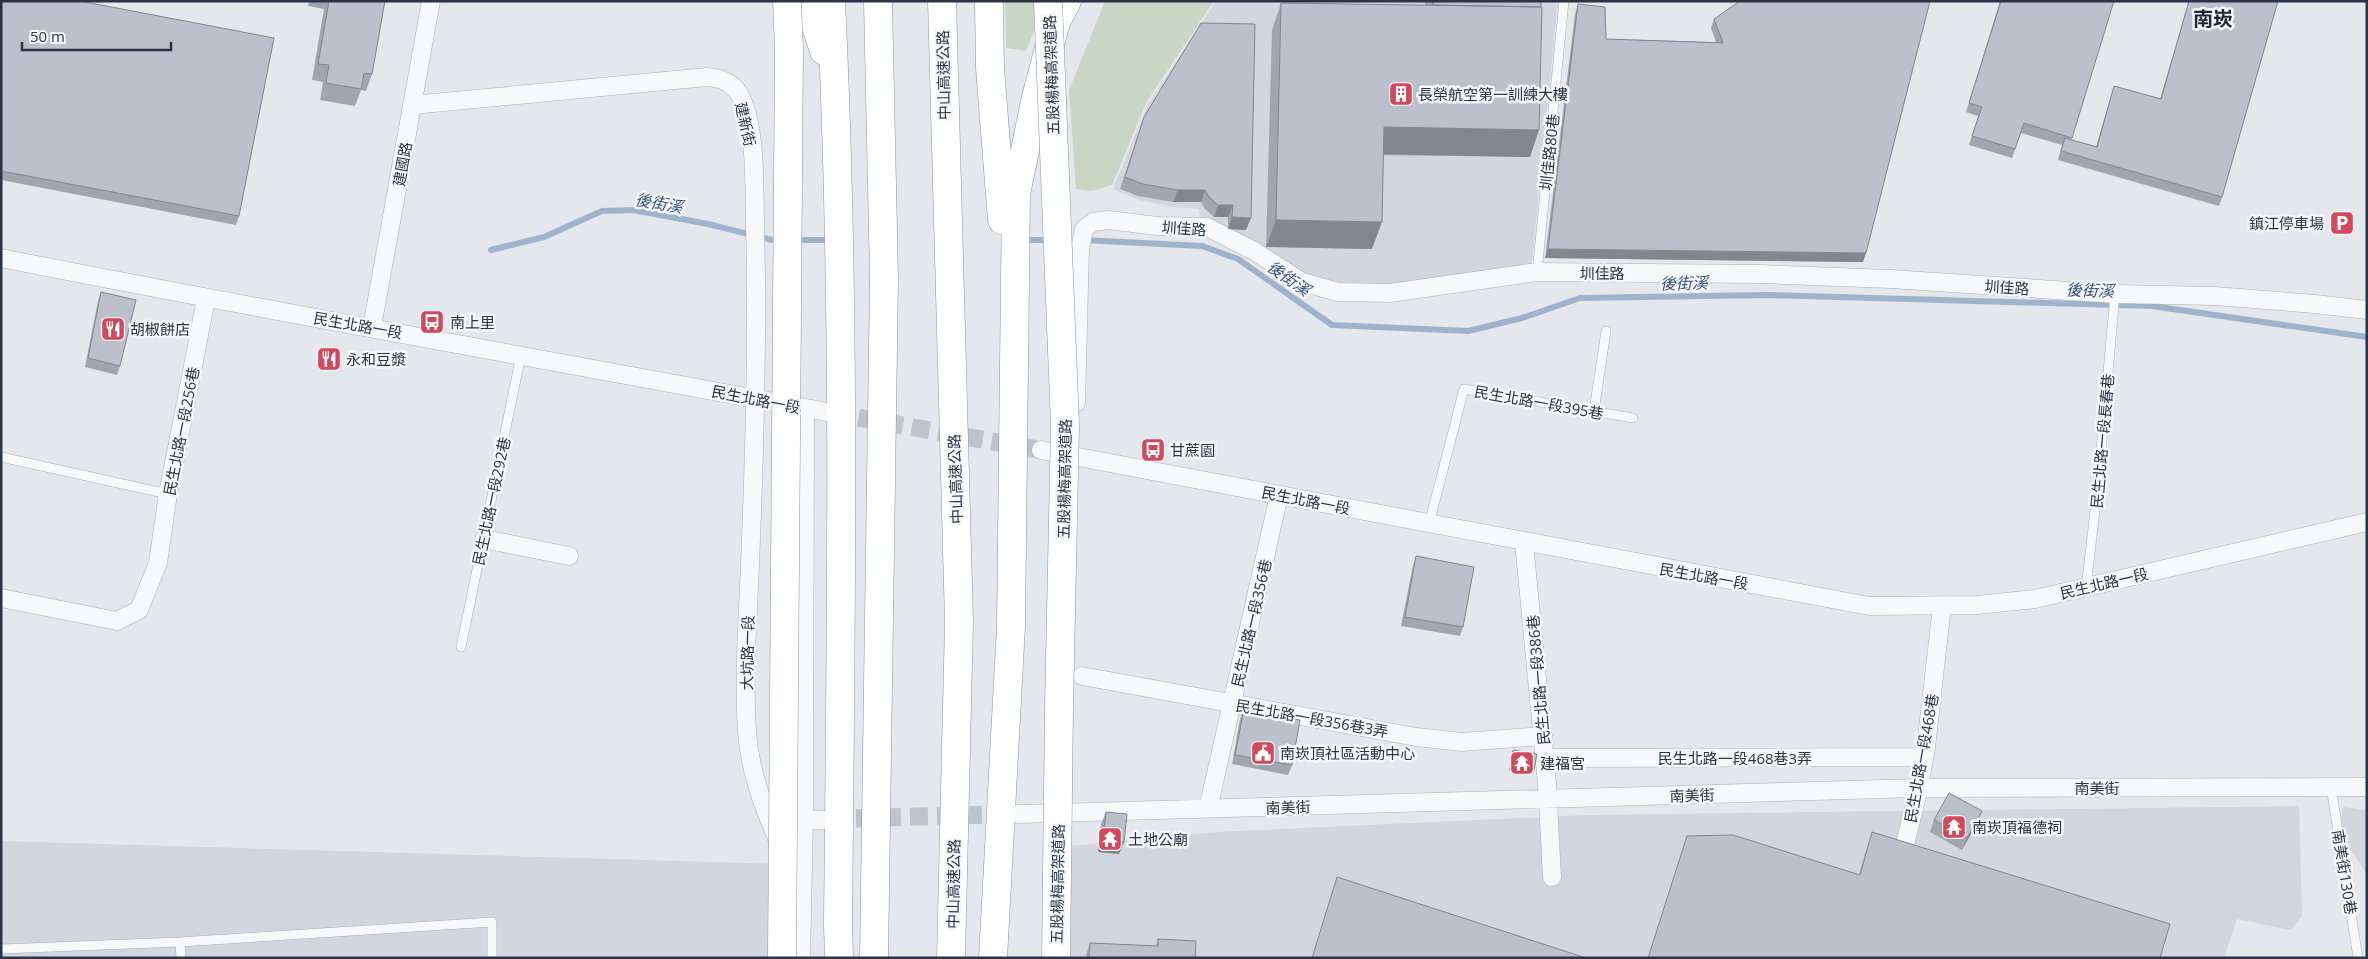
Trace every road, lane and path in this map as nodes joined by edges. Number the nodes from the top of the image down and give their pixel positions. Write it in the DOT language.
graph roads {
  1 [pos="431,1"];
  2 [pos="788,1"];
  3 [pos="808,1"];
  4 [pos="820,1"];
  5 [pos="831,1"];
  6 [pos="878,1"];
  7 [pos="942,1"];
  8 [pos="989,1"];
  9 [pos="1048,1"];
  10 [pos="1067,1"];
  11 [pos="1564,1"];
  12 [pos="835,83"];
  13 [pos="412,106"];
  14 [pos="1,258"];
  15 [pos="1537,272"];
  16 [pos="1014,293"];
  17 [pos="2114,298"];
  18 [pos="206,299"];
  19 [pos="2367,310"];
  20 [pos="372,327"];
  21 [pos="1606,331"];
  22 [pos="521,355"];
  23 [pos="756,399"];
  24 [pos="804,408"];
  25 [pos="1594,411"];
  26 [pos="832,413"];
  27 [pos="1633,418"];
  28 [pos="1041,450"];
  29 [pos="1075,456"];
  30 [pos="1,457"];
  31 [pos="168,494"];
  32 [pos="1279,495"];
  33 [pos="2367,522"];
  34 [pos="1429,524"];
  35 [pos="484,539"];
  36 [pos="1524,542"];
  37 [pos="569,556"];
  38 [pos="2086,588"];
  39 [pos="1,598"];
  40 [pos="1942,606"];
  41 [pos="461,647"];
  42 [pos="1082,676"];
  43 [pos="1232,704"];
  44 [pos="1543,736"];
  45 [pos="1924,757"];
  46 [pos="1545,758"];
  47 [pos="2367,786"];
  48 [pos="2331,787"];
  49 [pos="1919,788"];
  50 [pos="1548,799"];
  51 [pos="1208,809"];
  52 [pos="1018,814"];
  53 [pos="804,820"];
  54 [pos="824,820"];
  55 [pos="770,821"];
  56 [pos="1552,877"];
  57 [pos="1896,881"];
  58 [pos="802,898"];
  59 [pos="180,942"];
  60 [pos="1,949"];
  61 [pos="181,958"];
  62 [pos="492,958"];
  63 [pos="782,958"];
  64 [pos="801,958"];
  65 [pos="839,958"];
  66 [pos="874,958"];
  67 [pos="951,958"];
  68 [pos="993,958"];
  69 [pos="1056,958"];
  70 [pos="2358,958"];
  1 -- 13 [label="street, 建國路"];
  2 -- 63 [label="highway, bridge"];
  3 -- 12 [label="highway"];
  4 -- 12 [label="highway"];
  5 -- 12 [label="highway"];
  6 -- 66 [label="highway"];
  7 -- 67 [label="highway, 中山高速公路"];
  8 -- 16 [label="highway"];
  9 -- 69 [label="highway, 五股楊梅高架道路, bridge"];
  10 -- 16 [label="highway"];
  11 -- 15 [label="lane, 圳佳路80巷"];
  12 -- 65 [label="highway"];
  13 -- 20 [label="street, 建國路"];
  13 -- 23 [label="street, 建新街"];
  14 -- 18 [label="street, 民生北路一段"];
  15 -- 17 [label="street, 圳佳路"];
  15 -- 29 [label="street, 圳佳路"];
  16 -- 68 [label="highway"];
  17 -- 19 [label="street, 圳佳路"];
  17 -- 38 [label="lane, 民生北路一段長春巷"];
  18 -- 20 [label="street, 民生北路一段"];
  18 -- 31 [label="street, 民生北路一段256巷"];
  20 -- 22 [label="street, 民生北路一段"];
  21 -- 25 [label="lane"];
  22 -- 23 [label="street, 民生北路一段"];
  22 -- 35 [label="lane, 民生北路一段292巷"];
  23 -- 24 [label="street, 民生北路一段"];
  23 -- 55 [label="street, 大坑路一段"];
  24 -- 26 [label="street, 民生北路一段"];
  24 -- 53 [label="street, 大坑路一段"];
  25 -- 27 [label="lane, 民生北路一段395巷"];
  25 -- 34 [label="lane, 民生北路一段395巷"];
  28 -- 29 [label="street, 民生北路一段"];
  29 -- 32 [label="street, 民生北路一段"];
  30 -- 31 [label="lane"];
  31 -- 39 [label="street, 民生北路一段256巷"];
  32 -- 34 [label="street, 民生北路一段"];
  32 -- 43 [label="street, 民生北路一段356巷"];
  33 -- 38 [label="street, 民生北路一段"];
  34 -- 36 [label="street, 民生北路一段"];
  35 -- 37 [label="street"];
  35 -- 41 [label="lane, 民生北路一段292巷"];
  36 -- 40 [label="street, 民生北路一段"];
  36 -- 44 [label="street, 民生北路一段386巷"];
  38 -- 40 [label="street, 民生北路一段"];
  40 -- 45 [label="street, 民生北路一段468巷"];
  42 -- 43 [label="street, 民生北路一段356巷3弄"];
  43 -- 44 [label="street, 民生北路一段356巷3弄"];
  43 -- 51 [label="street, 民生北路一段356巷"];
  44 -- 46 [label="street, 民生北路一段386巷"];
  45 -- 46 [label="street, 民生北路一段468巷3弄"];
  45 -- 49 [label="street, 民生北路一段468巷"];
  46 -- 50 [label="street, 民生北路一段386巷"];
  47 -- 48 [label="street, 南美街"];
  48 -- 49 [label="street, 南美街"];
  48 -- 70 [label="lane, 南美街130巷"];
  49 -- 50 [label="street, 南美街"];
  49 -- 57 [label="street, 民生北路一段468巷"];
  50 -- 51 [label="street, 南美街"];
  50 -- 56 [label="street, 民生北路一段386巷"];
  51 -- 52 [label="street, 南美街"];
  53 -- 54 [label="street"];
  53 -- 55 [label="street"];
  53 -- 58 [label="street, 大坑路一段"];
  55 -- 58 [label="street, 大坑路一段"];
  58 -- 64 [label="street, 大坑路一段"];
  59 -- 60 [label="lane"];
  59 -- 61 [label="lane"];
  59 -- 62 [label="lane"];
}
